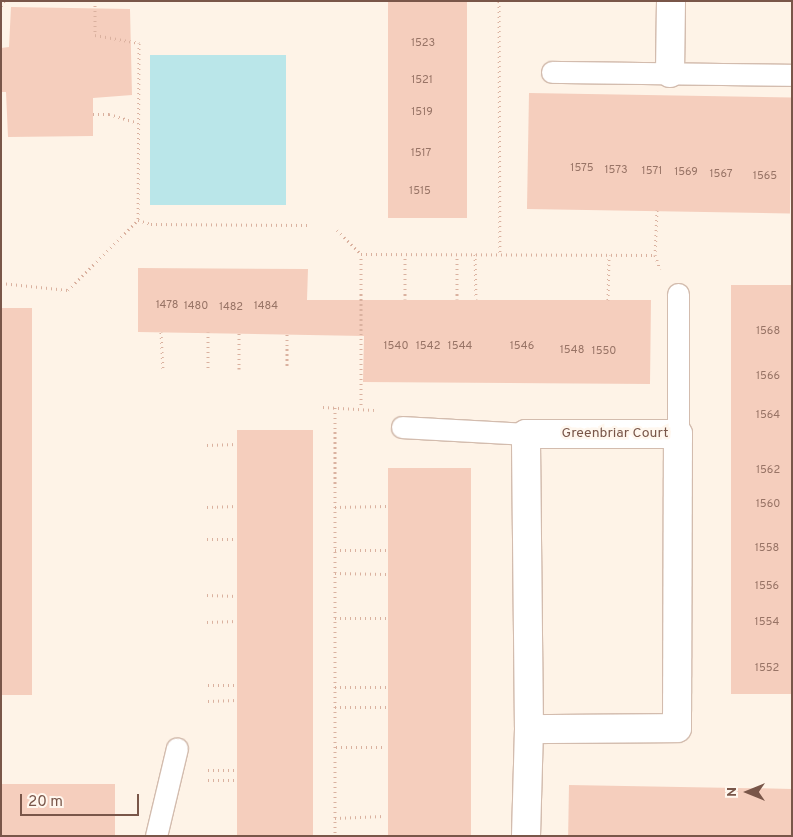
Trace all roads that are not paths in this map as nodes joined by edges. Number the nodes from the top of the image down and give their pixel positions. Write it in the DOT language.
graph roads {
  1 [pos="670,1"];
  2 [pos="552,72"];
  3 [pos="670,73"];
  4 [pos="792,75"];
  5 [pos="678,294"];
  6 [pos="402,427"];
  7 [pos="526,434"];
  8 [pos="678,434"];
  9 [pos="530,729"];
  10 [pos="177,748"];
  11 [pos="156,836"];
  12 [pos="526,836"];
  1 -- 3 [label="street"];
  2 -- 3 [label="lane"];
  3 -- 4 [label="lane"];
  5 -- 8 [label="lane"];
  6 -- 7 [label="lane"];
  7 -- 8 [label="street, Greenbriar Court"];
  7 -- 9 [label="street"];
  8 -- 9 [label="street, Greenbriar Court"];
  9 -- 12 [label="street"];
  10 -- 11 [label="lane"];
}
